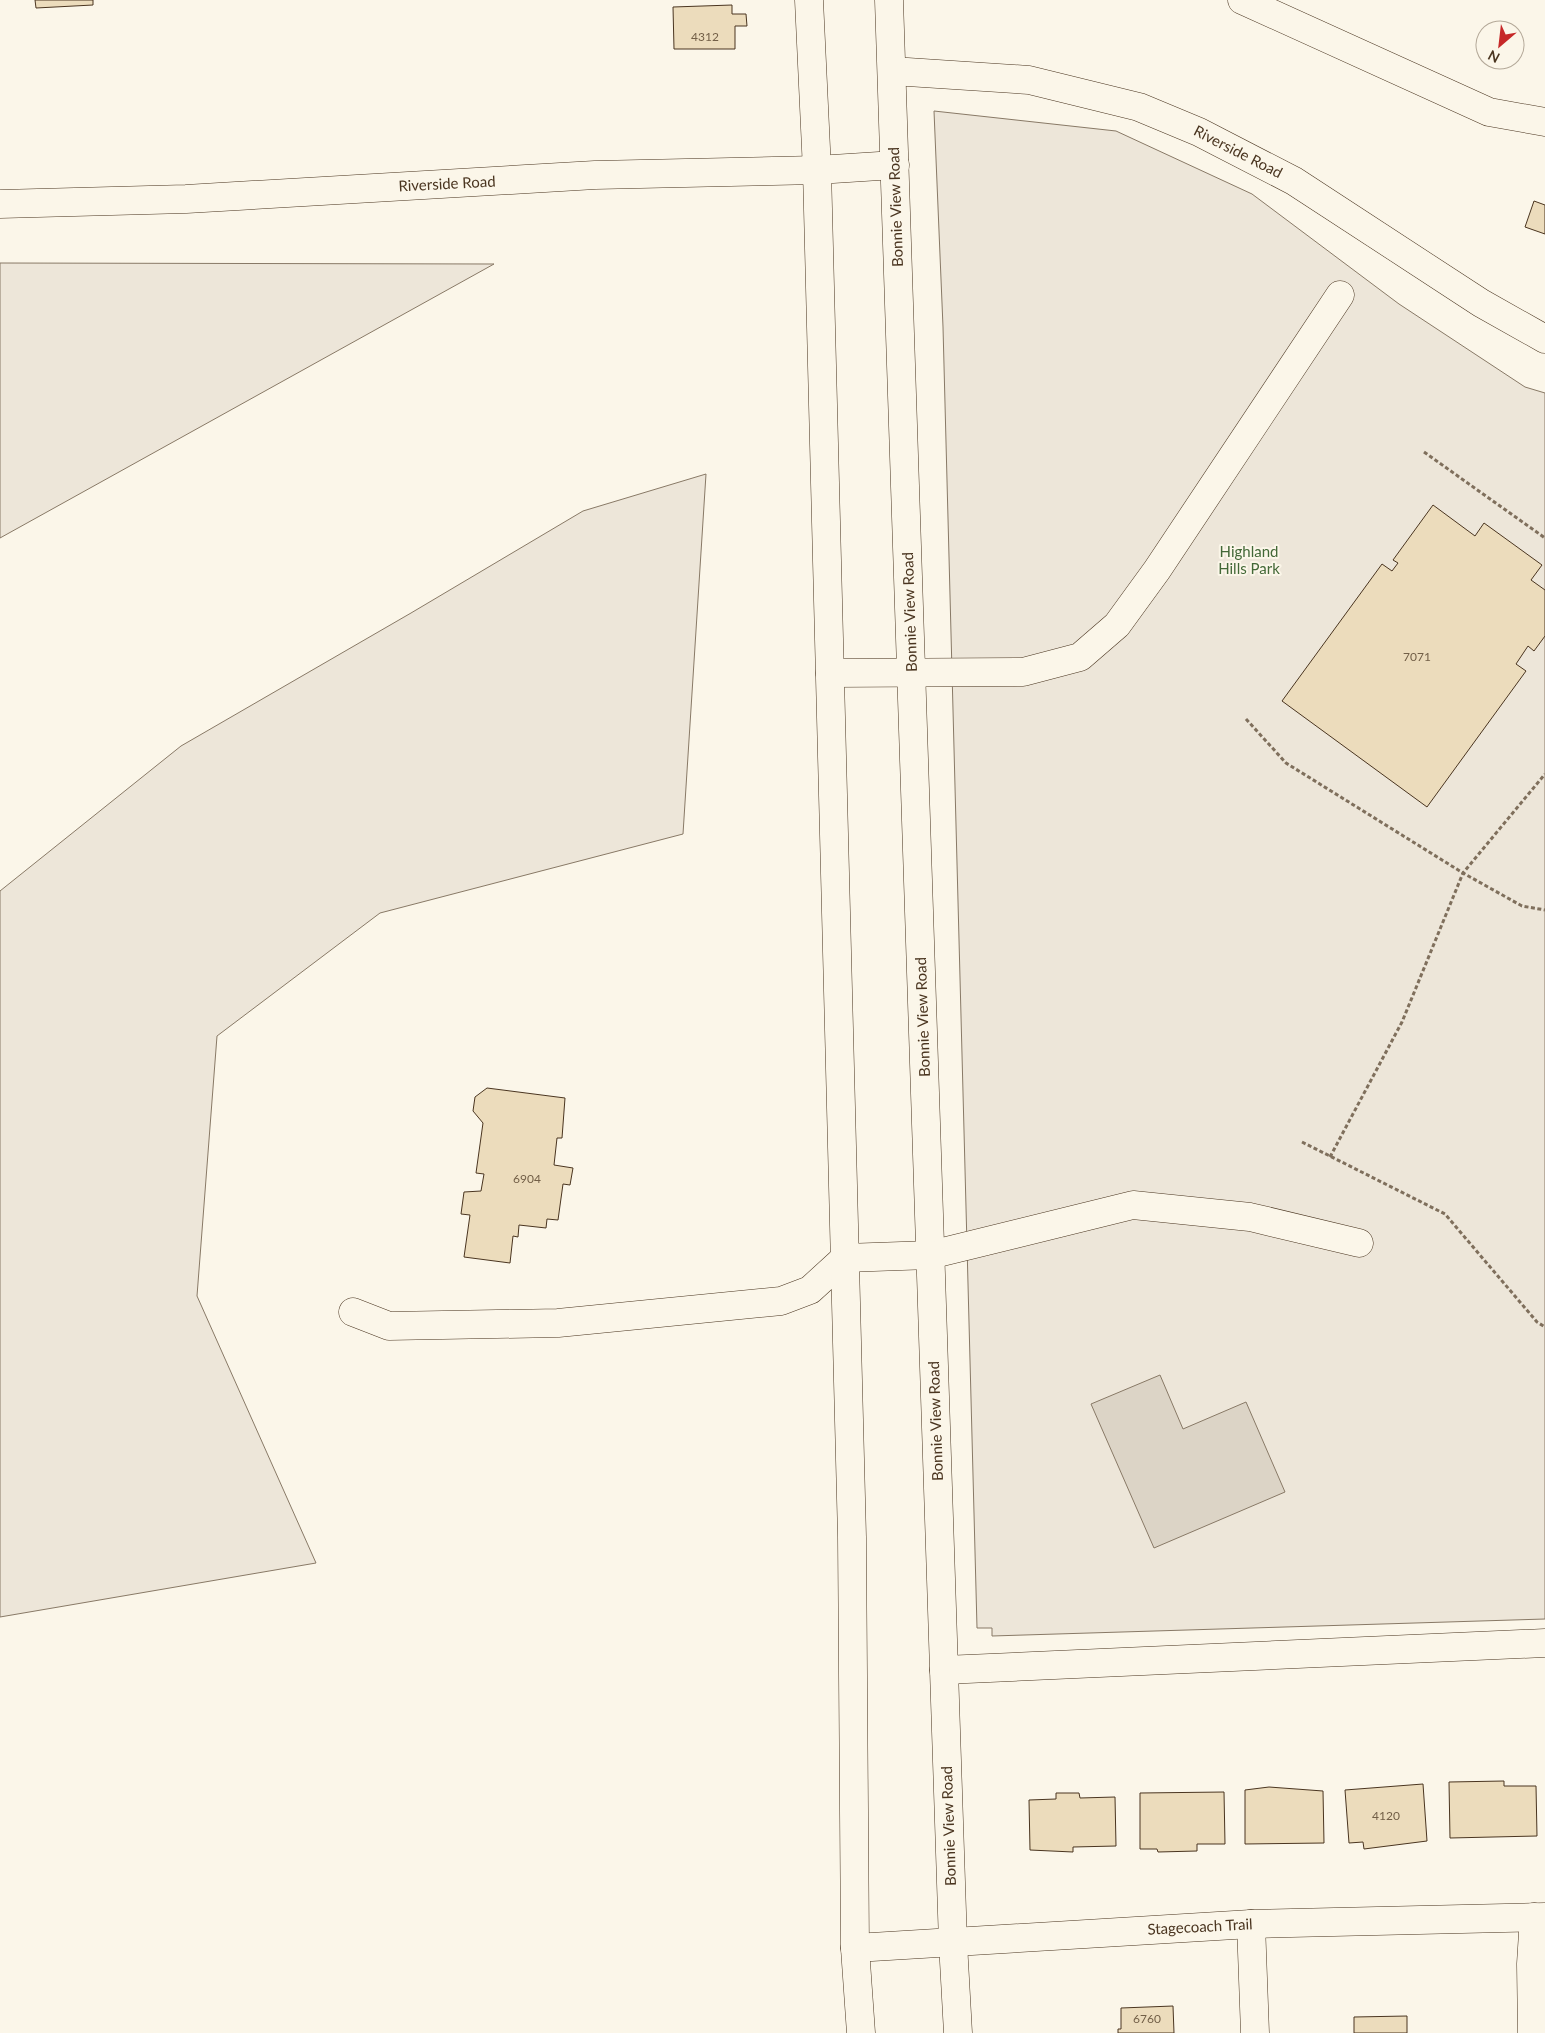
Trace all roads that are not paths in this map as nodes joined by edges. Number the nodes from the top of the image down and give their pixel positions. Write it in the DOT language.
graph roads {
  1 [pos="809,0"];
  2 [pos="889,0"];
  3 [pos="1242,0"];
  4 [pos="892,71"];
  5 [pos="1545,122"];
  6 [pos="895,165"];
  7 [pos="817,170"];
  8 [pos="0,204"];
  9 [pos="1340,295"];
  10 [pos="1545,339"];
  11 [pos="912,672"];
  12 [pos="830,673"];
  13 [pos="1359,1243"];
  14 [pos="930,1256"];
  15 [pos="845,1258"];
  16 [pos="353,1312"];
  17 [pos="1545,1643"];
  18 [pos="944,1670"];
  19 [pos="1540,1917"];
  20 [pos="1251,1924"];
  21 [pos="953,1943"];
  22 [pos="855,1948"];
  23 [pos="861,2033"];
  24 [pos="958,2033"];
  25 [pos="1254,2033"];
  26 [pos="1532,2033"];
  1 -- 7 [label="main road"];
  2 -- 4 [label="main road, Bonnie View Road"];
  3 -- 5 [label="main road"];
  4 -- 6 [label="main road, Bonnie View Road"];
  4 -- 10 [label="main road, Riverside Road"];
  6 -- 7 [label="main road, Riverside Road"];
  6 -- 11 [label="main road, Bonnie View Road"];
  7 -- 8 [label="main road, Riverside Road"];
  7 -- 12 [label="main road"];
  9 -- 11 [label="main road"];
  11 -- 12 [label="main road"];
  11 -- 14 [label="main road, Bonnie View Road"];
  12 -- 15 [label="main road"];
  13 -- 14 [label="main road"];
  14 -- 15 [label="main road"];
  14 -- 18 [label="main road, Bonnie View Road"];
  15 -- 16 [label="main road"];
  15 -- 22 [label="main road"];
  17 -- 18 [label="main road"];
  18 -- 21 [label="main road, Bonnie View Road"];
  19 -- 20 [label="main road, Stagecoach Trail"];
  19 -- 26 [label="main road"];
  20 -- 21 [label="main road, Stagecoach Trail"];
  20 -- 25 [label="main road"];
  21 -- 22 [label="main road, Stagecoach Trail"];
  21 -- 24 [label="main road, Bonnie View Road"];
  22 -- 23 [label="main road"];
}
